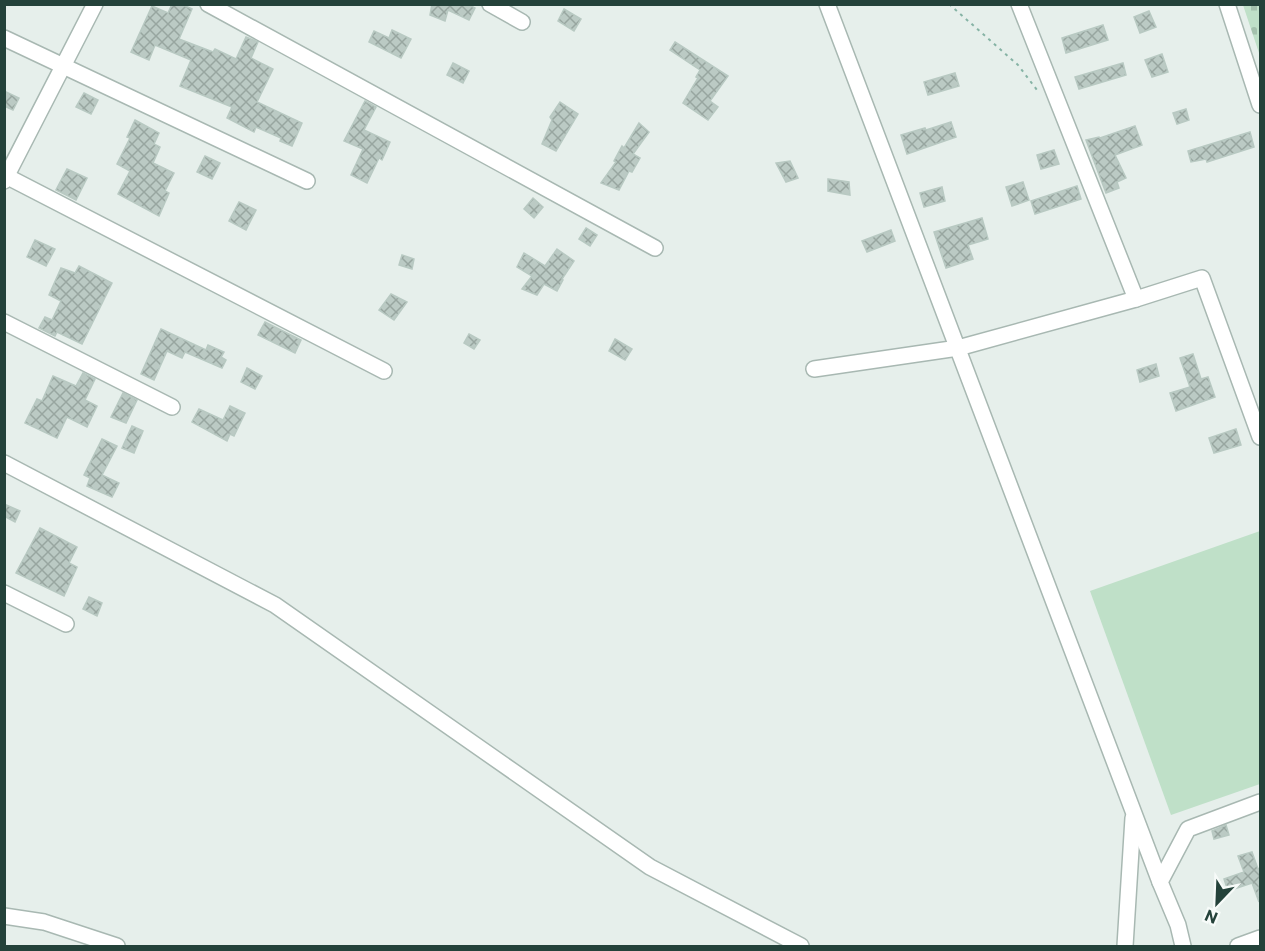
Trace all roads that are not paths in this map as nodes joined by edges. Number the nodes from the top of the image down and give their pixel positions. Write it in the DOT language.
graph roads {
  1 [pos="95,4"];
  2 [pos="208,4"];
  3 [pos="490,4"];
  4 [pos="827,4"];
  5 [pos="1019,4"];
  6 [pos="1227,4"];
  7 [pos="522,22"];
  8 [pos="4,38"];
  9 [pos="63,66"];
  10 [pos="1260,105"];
  11 [pos="5,177"];
  12 [pos="306,182"];
  13 [pos="655,248"];
  14 [pos="1136,299"];
  15 [pos="4,322"];
  16 [pos="958,348"];
  17 [pos="814,369"];
  18 [pos="384,371"];
  19 [pos="172,407"];
  20 [pos="1260,436"];
  21 [pos="4,463"];
  22 [pos="4,593"];
  23 [pos="66,624"];
  24 [pos="1260,802"];
  25 [pos="1133,811"];
  26 [pos="1160,882"];
  27 [pos="4,916"];
  28 [pos="1260,938"];
  29 [pos="117,946"];
  30 [pos="801,946"];
  31 [pos="1125,946"];
  32 [pos="1183,946"];
  33 [pos="1238,946"];
  1 -- 9 [label="street"];
  2 -- 13 [label="street"];
  3 -- 7 [label="street"];
  4 -- 16 [label="street"];
  5 -- 14 [label="street"];
  6 -- 10 [label="street"];
  8 -- 9 [label="street"];
  9 -- 11 [label="street"];
  9 -- 12 [label="street"];
  11 -- 18 [label="street"];
  14 -- 16 [label="street"];
  14 -- 20 [label="street"];
  15 -- 19 [label="street"];
  16 -- 17 [label="street"];
  16 -- 25 [label="street"];
  21 -- 30 [label="street"];
  22 -- 23 [label="street"];
  24 -- 26 [label="street"];
  25 -- 26 [label="street"];
  25 -- 31 [label="street"];
  26 -- 32 [label="street"];
  27 -- 29 [label="street"];
  28 -- 33 [label="street"];
}
